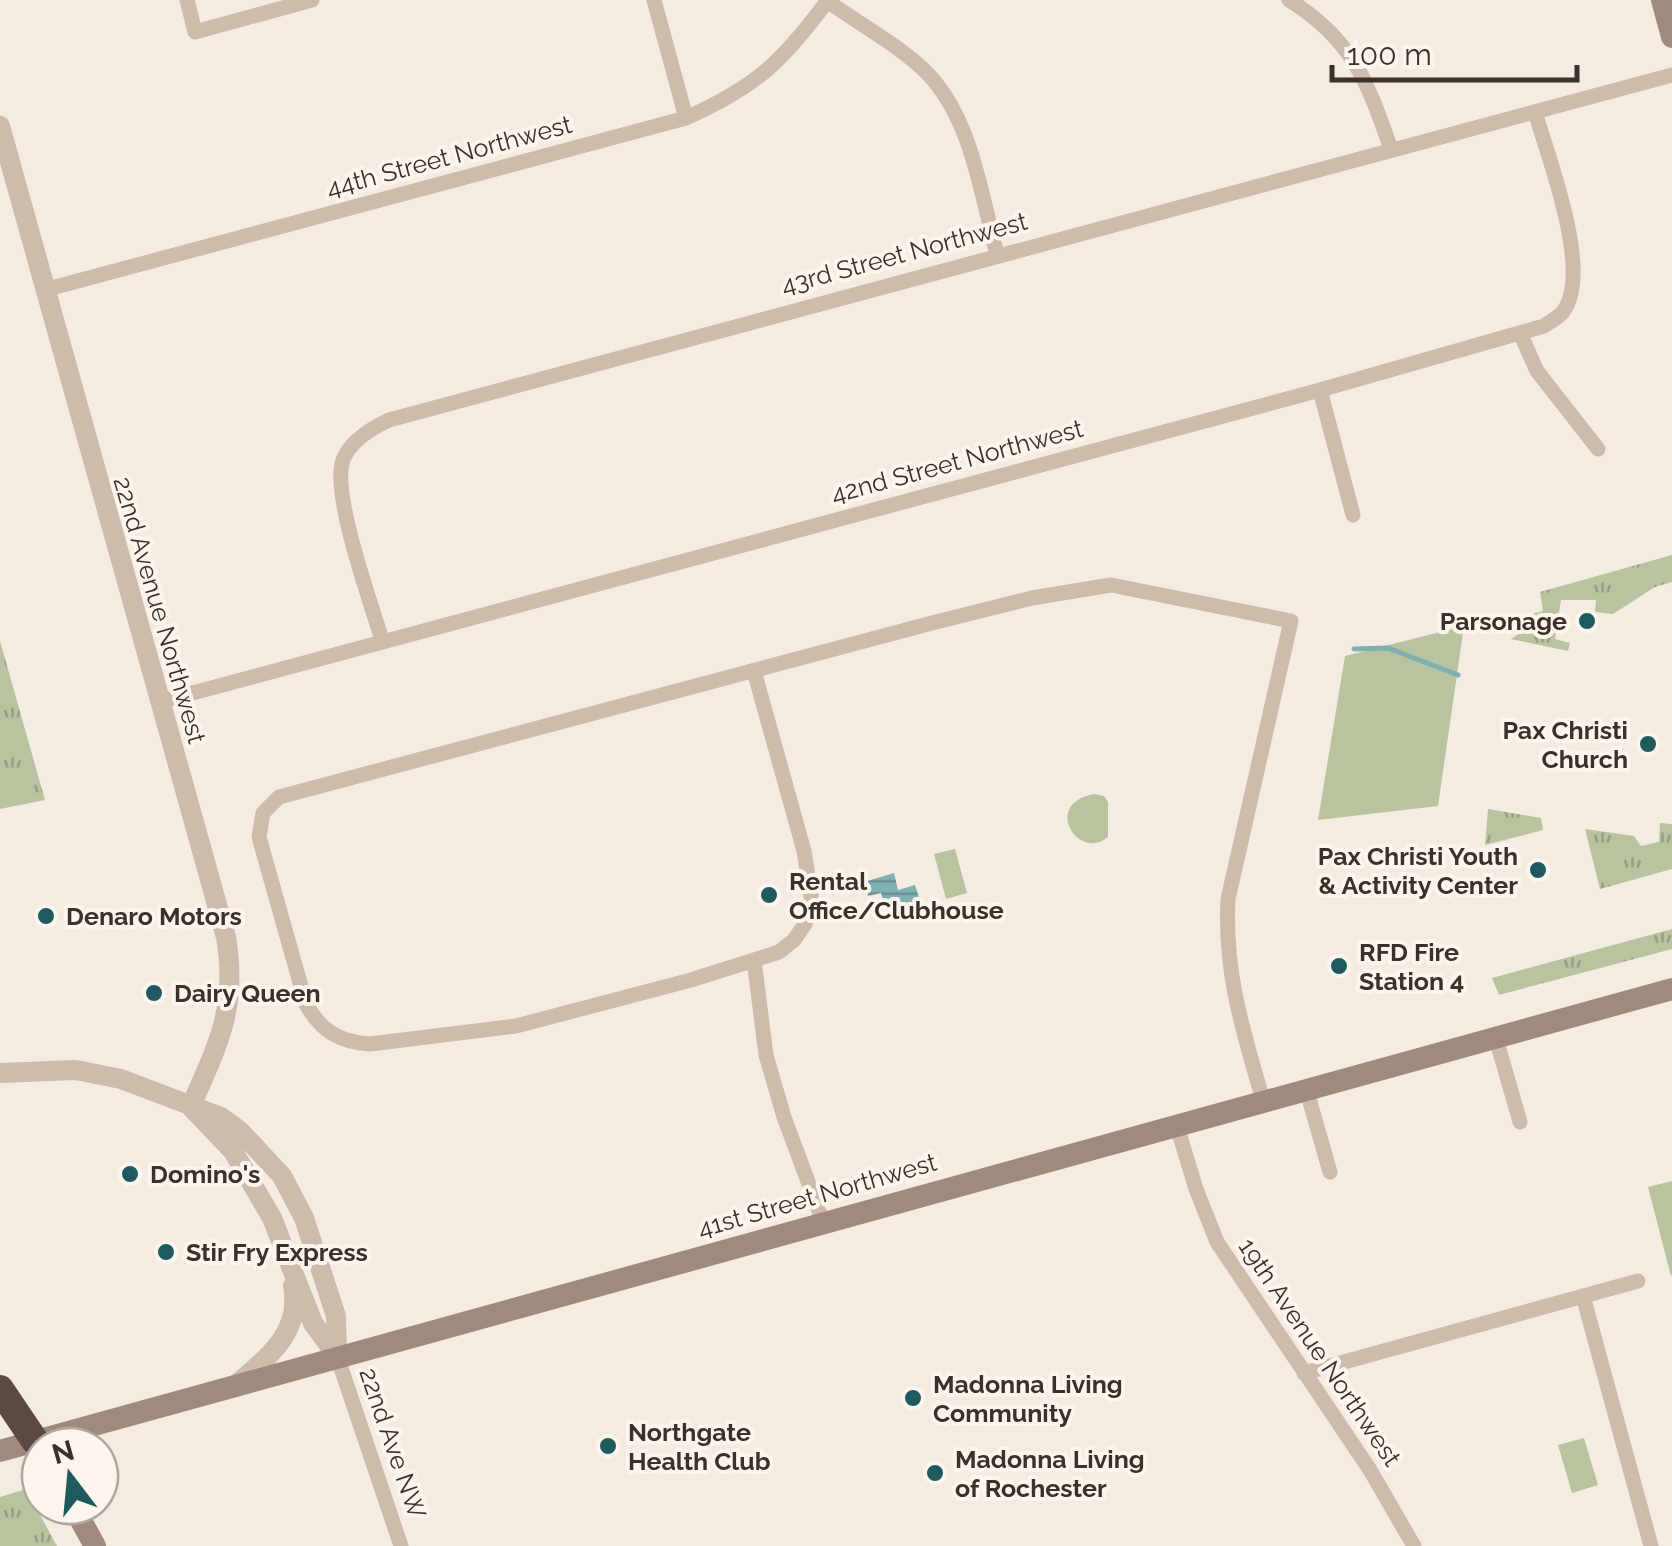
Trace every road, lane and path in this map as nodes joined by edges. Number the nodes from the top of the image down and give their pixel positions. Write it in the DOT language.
graph roads {
  1 [pos="187,0"];
  2 [pos="312,0"];
  3 [pos="654,0"];
  4 [pos="828,0"];
  5 [pos="1289,0"];
  6 [pos="1662,0"];
  7 [pos="1672,37"];
  8 [pos="1672,75"];
  9 [pos="1535,112"];
  10 [pos="686,118"];
  11 [pos="0,126"];
  12 [pos="1391,149"];
  13 [pos="997,254"];
  14 [pos="44,290"];
  15 [pos="1522,334"];
  16 [pos="1320,390"];
  17 [pos="1598,449"];
  18 [pos="1353,515"];
  19 [pos="382,640"];
  20 [pos="754,671"];
  21 [pos="159,702"];
  22 [pos="754,960"];
  23 [pos="1672,981"];
  24 [pos="1672,989"];
  25 [pos="1648,993"];
  26 [pos="1496,1036"];
  27 [pos="0,1073"];
  28 [pos="1306,1088"];
  29 [pos="1263,1100"];
  30 [pos="191,1106"];
  31 [pos="1520,1122"];
  32 [pos="1176,1123"];
  33 [pos="1330,1172"];
  34 [pos="272,1218"];
  35 [pos="304,1218"];
  36 [pos="823,1222"];
  37 [pos="286,1254"];
  38 [pos="1638,1281"];
  39 [pos="1583,1296"];
  40 [pos="337,1356"];
  41 [pos="1304,1373"];
  42 [pos="236,1384"];
  43 [pos="0,1389"];
  44 [pos="24,1426"];
  45 [pos="99,1426"];
  46 [pos="402,1546"];
  47 [pos="1414,1546"];
  48 [pos="1651,1546"];
  1 -- 2 [label="street"];
  3 -- 10 [label="street"];
  4 -- 10 [label="street, 44th Street Northwest"];
  4 -- 13 [label="street"];
  5 -- 12 [label="street"];
  6 -- 7 [label="main road"];
  8 -- 9 [label="street, 43rd Street Northwest"];
  9 -- 12 [label="street, 43rd Street Northwest"];
  9 -- 15 [label="street, 42nd Street Northwest"];
  10 -- 14 [label="street, 44th Street Northwest"];
  11 -- 14 [label="street, 22nd Avenue Northwest"];
  12 -- 13 [label="street, 43rd Street Northwest"];
  13 -- 19 [label="street, 43rd Street Northwest"];
  14 -- 21 [label="street, 22nd Avenue Northwest"];
  15 -- 16 [label="street, 42nd Street Northwest"];
  15 -- 17 [label="street"];
  16 -- 18 [label="street"];
  16 -- 19 [label="street, 42nd Street Northwest"];
  19 -- 21 [label="street, 42nd Street Northwest"];
  20 -- 22 [label="street"];
  20 -- 22 [label="street"];
  20 -- 29 [label="street"];
  21 -- 30 [label="street, 22nd Avenue Northwest"];
  22 -- 36 [label="street"];
  23 -- 25 [label="main road, 41st Street Northwest"];
  24 -- 25 [label="main road, 41st Street Northwest"];
  25 -- 26 [label="main road, 41st Street Northwest"];
  26 -- 28 [label="main road, 41st Street Northwest"];
  26 -- 31 [label="street"];
  27 -- 30 [label="street"];
  28 -- 29 [label="main road, 41st Street Northwest"];
  28 -- 33 [label="street"];
  29 -- 32 [label="main road, 41st Street Northwest"];
  30 -- 34 [label="street"];
  30 -- 35 [label="street"];
  32 -- 36 [label="main road, 41st Street Northwest"];
  32 -- 41 [label="street, 19th Avenue Northwest"];
  34 -- 35 [label="street"];
  34 -- 37 [label="street"];
  35 -- 40 [label="street"];
  36 -- 40 [label="main road, 41st Street Northwest"];
  37 -- 40 [label="street"];
  37 -- 42 [label="street"];
  38 -- 39 [label="street"];
  39 -- 41 [label="street"];
  39 -- 48 [label="street"];
  40 -- 42 [label="main road, 41st Street Northwest"];
  40 -- 46 [label="street, 22nd Ave NW"];
  41 -- 47 [label="street, 19th Avenue Northwest"];
  42 -- 45 [label="main road, 41st Street Northwest"];
  43 -- 44 [label="highway"];
}
